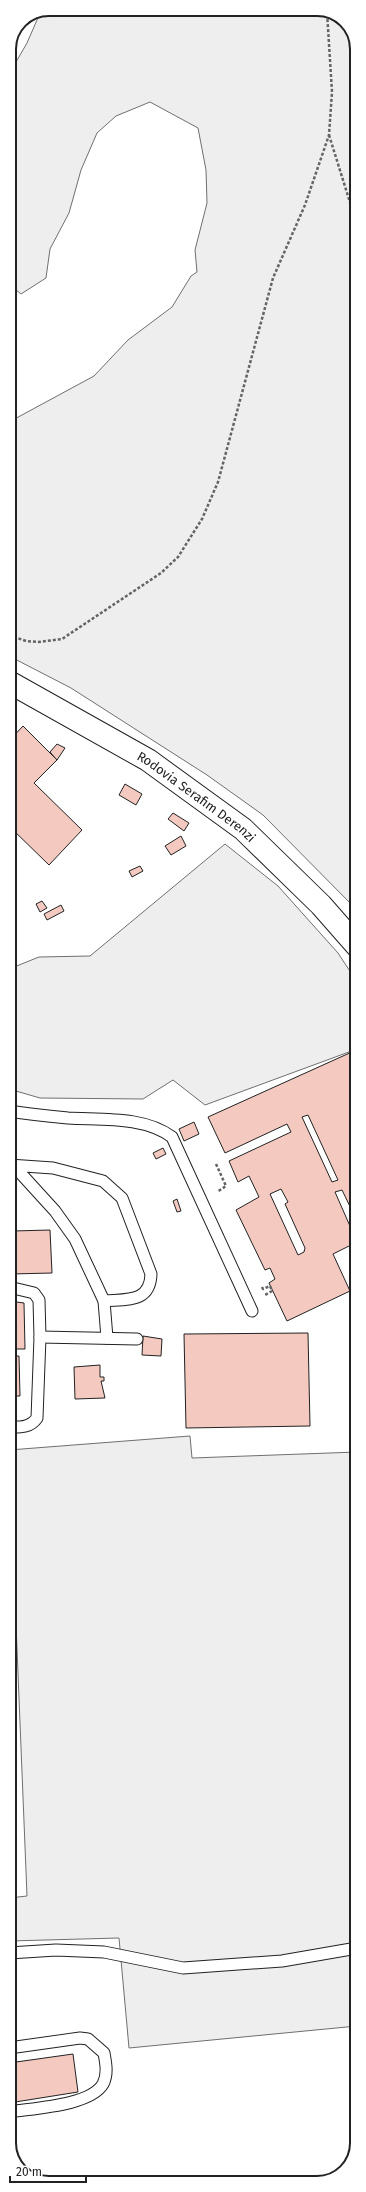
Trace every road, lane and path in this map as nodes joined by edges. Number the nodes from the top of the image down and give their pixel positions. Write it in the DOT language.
graph roads {
  1 [pos="327,18"];
  2 [pos="329,135"];
  3 [pos="350,202"];
  4 [pos="16,638"];
  5 [pos="16,686"];
  6 [pos="350,938"];
  7 [pos="16,1112"];
  8 [pos="216,1164"];
  9 [pos="16,1166"];
  10 [pos="16,1170"];
  11 [pos="217,1191"];
  12 [pos="16,1289"];
  13 [pos="104,1302"];
  14 [pos="252,1311"];
  15 [pos="40,1337"];
  16 [pos="107,1338"];
  17 [pos="137,1339"];
  18 [pos="16,1427"];
  19 [pos="350,1949"];
  20 [pos="16,1953"];
  21 [pos="16,2047"];
  22 [pos="16,2111"];
  1 -- 2 [label="path"];
  2 -- 3 [label="path"];
  2 -- 4 [label="path"];
  5 -- 6 [label="main road, Rodovia Serafim Derenzi"];
  7 -- 14 [label="lane"];
  8 -- 11 [label="path"];
  9 -- 13 [label="lane"];
  10 -- 13 [label="lane"];
  12 -- 15 [label="lane"];
  13 -- 16 [label="lane"];
  15 -- 16 [label="lane"];
  15 -- 18 [label="lane"];
  16 -- 17 [label="lane"];
  19 -- 20 [label="lane"];
  21 -- 22 [label="lane"];
}
